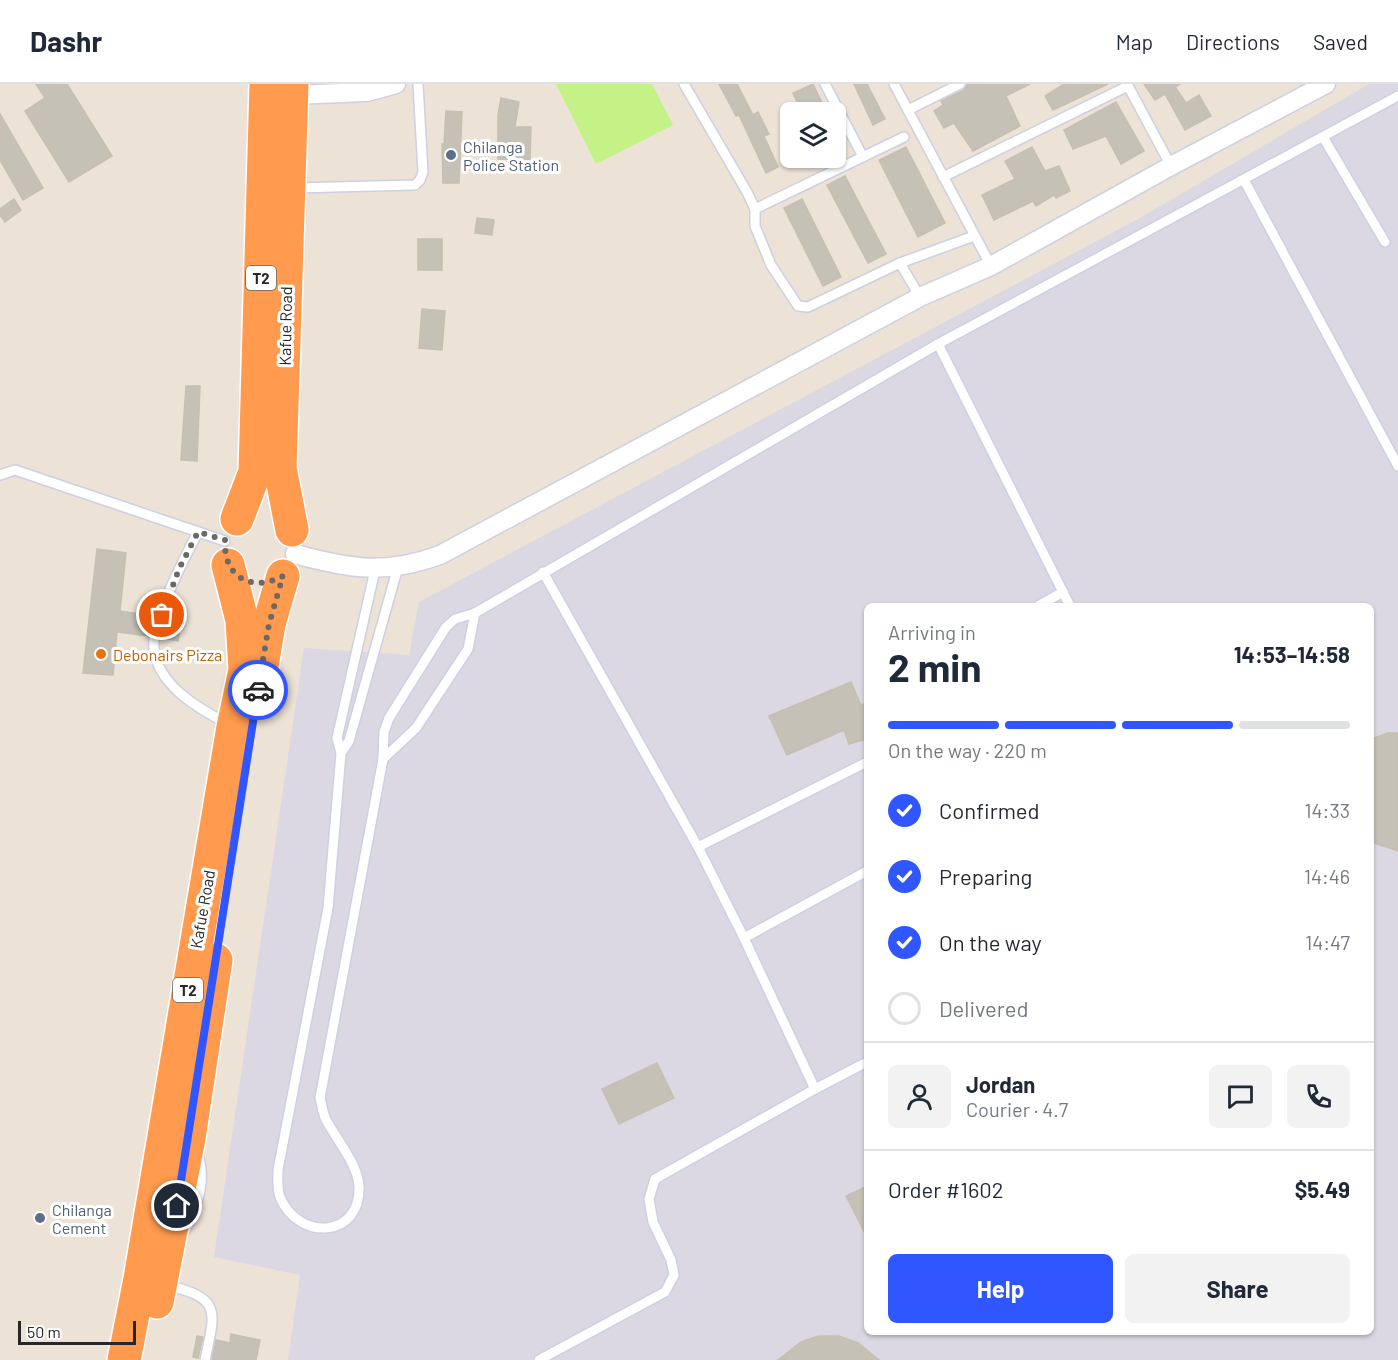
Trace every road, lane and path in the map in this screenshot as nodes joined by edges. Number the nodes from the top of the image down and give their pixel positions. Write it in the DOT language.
graph roads {
  1 [pos="396,84"];
  2 [pos="418,84"];
  3 [pos="684,84"];
  4 [pos="825,84"];
  5 [pos="894,84"];
  6 [pos="960,84"];
  7 [pos="1326,84"];
  8 [pos="1128,85"];
  9 [pos="283,88"];
  10 [pos="1398,96"];
  11 [pos="908,110"];
  12 [pos="904,137"];
  13 [pos="1323,137"];
  14 [pos="863,157"];
  15 [pos="1171,166"];
  16 [pos="943,177"];
  17 [pos="1244,180"];
  18 [pos="287,188"];
  19 [pos="755,210"];
  20 [pos="974,236"];
  21 [pos="1385,242"];
  22 [pos="900,263"];
  23 [pos="991,266"];
  24 [pos="920,297"];
  25 [pos="938,344"];
  26 [pos="1398,466"];
  27 [pos="0,475"];
  28 [pos="222,539"];
  29 [pos="290,554"];
  30 [pos="398,567"];
  31 [pos="375,570"];
  32 [pos="543,572"];
  33 [pos="1062,592"];
  34 [pos="1043,603"];
  35 [pos="1068,603"];
  36 [pos="475,613"];
  37 [pos="233,727"];
  38 [pos="341,753"];
  39 [pos="383,759"];
  40 [pos="864,764"];
  41 [pos="698,847"];
  42 [pos="864,873"];
  43 [pos="744,938"];
  44 [pos="864,1064"];
  45 [pos="815,1089"];
  46 [pos="150,1281"];
  47 [pos="124,1360"];
  48 [pos="146,1360"];
  49 [pos="205,1360"];
  50 [pos="539,1360"];
  1 -- 9 [label="street"];
  2 -- 18 [label="lane"];
  3 -- 19 [label="lane"];
  4 -- 14 [label="lane"];
  5 -- 11 [label="lane"];
  6 -- 11 [label="lane"];
  7 -- 15 [label="street"];
  8 -- 15 [label="lane"];
  8 -- 16 [label="lane"];
  9 -- 18 [label="highway, Kafue Road / T2"];
  9 -- 28 [label="highway, Kafue Road / T2"];
  10 -- 13 [label="lane"];
  11 -- 16 [label="lane"];
  12 -- 14 [label="lane"];
  13 -- 17 [label="lane"];
  13 -- 21 [label="lane"];
  14 -- 19 [label="lane"];
  15 -- 23 [label="street"];
  16 -- 20 [label="lane"];
  17 -- 25 [label="lane"];
  17 -- 26 [label="lane"];
  18 -- 29 [label="highway, Kafue Road / T2"];
  19 -- 22 [label="lane"];
  20 -- 22 [label="lane"];
  20 -- 23 [label="lane"];
  22 -- 24 [label="lane"];
  23 -- 24 [label="street"];
  24 -- 30 [label="street"];
  25 -- 32 [label="lane"];
  25 -- 33 [label="lane"];
  27 -- 28 [label="lane"];
  28 -- 29 [label="highway"];
  28 -- 29 [label="highway"];
  28 -- 37 [label="highway, Kafue Road / T2"];
  28 -- 37 [label="lane"];
  29 -- 31 [label="street"];
  29 -- 46 [label="highway, Kafue Road / T2"];
  30 -- 31 [label="street"];
  30 -- 38 [label="lane"];
  31 -- 38 [label="lane"];
  32 -- 36 [label="lane"];
  32 -- 41 [label="lane"];
  33 -- 34 [label="lane"];
  33 -- 35 [label="lane"];
  36 -- 39 [label="lane"];
  36 -- 39 [label="lane"];
  37 -- 46 [label="highway, Kafue Road / T2"];
  38 -- 39 [label="lane"];
  40 -- 41 [label="lane"];
  41 -- 43 [label="lane"];
  42 -- 43 [label="lane"];
  43 -- 45 [label="lane"];
  44 -- 45 [label="lane"];
  45 -- 50 [label="lane"];
  46 -- 47 [label="highway, Kafue Road / T2"];
  46 -- 48 [label="highway, Kafue Road / T2"];
  46 -- 49 [label="lane"];
}
